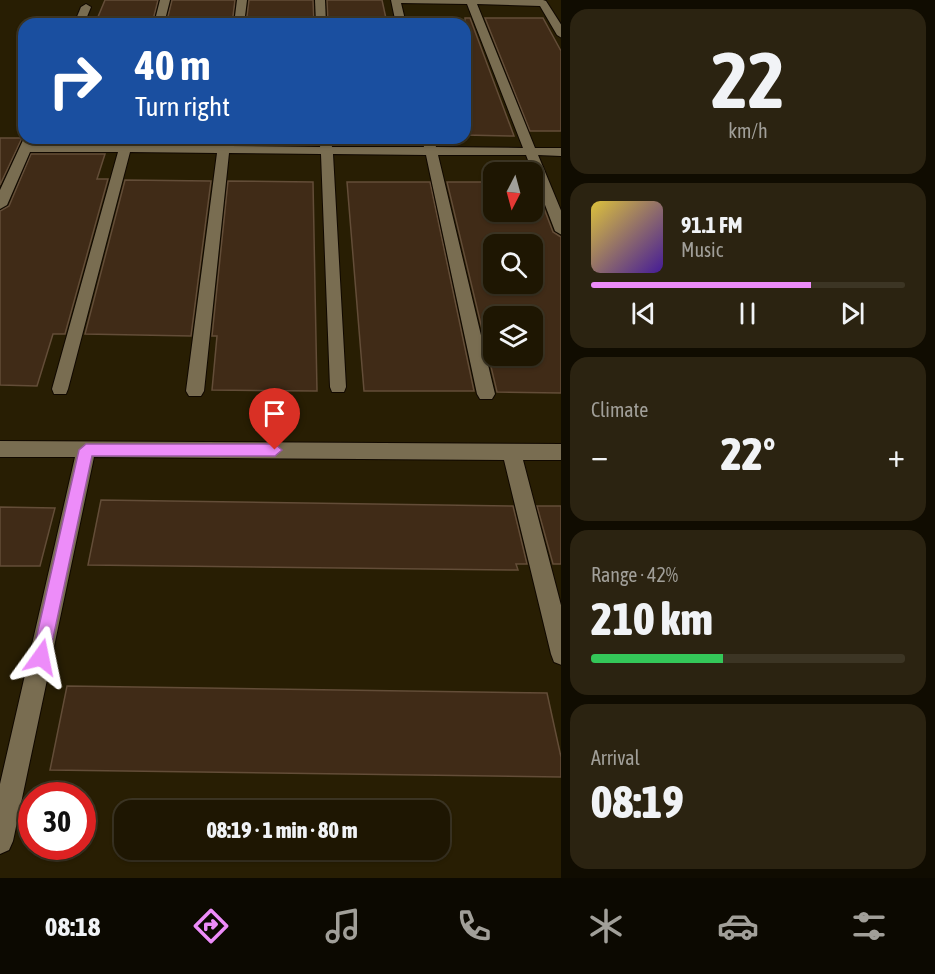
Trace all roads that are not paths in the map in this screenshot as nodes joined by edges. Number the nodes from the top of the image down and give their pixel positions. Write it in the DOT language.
graph roads {
  1 [pos="165,0"];
  2 [pos="242,0"];
  3 [pos="320,0"];
  4 [pos="396,1"];
  5 [pos="471,2"];
  6 [pos="86,7"];
  7 [pos="81,18"];
  8 [pos="160,18"];
  9 [pos="240,18"];
  10 [pos="321,18"];
  11 [pos="400,18"];
  12 [pos="561,35"];
  13 [pos="28,144"];
  14 [pos="126,144"];
  15 [pos="225,144"];
  16 [pos="327,144"];
  17 [pos="429,144"];
  18 [pos="530,152"];
  19 [pos="561,152"];
  20 [pos="0,205"];
  21 [pos="561,231"];
  22 [pos="338,387"];
  23 [pos="60,389"];
  24 [pos="195,391"];
  25 [pos="486,394"];
  26 [pos="0,449"];
  27 [pos="86,450"];
  28 [pos="511,450"];
  29 [pos="561,452"];
  30 [pos="561,654"];
  31 [pos="0,841"];
  1 -- 8 [label="street"];
  2 -- 9 [label="street"];
  3 -- 10 [label="street"];
  4 -- 5 [label="street"];
  4 -- 11 [label="street"];
  5 -- 12 [label="street"];
  5 -- 18 [label="street"];
  6 -- 7 [label="street"];
  13 -- 20 [label="street"];
  14 -- 23 [label="street"];
  15 -- 16 [label="street"];
  15 -- 24 [label="street"];
  16 -- 17 [label="street"];
  16 -- 22 [label="street"];
  17 -- 18 [label="street"];
  17 -- 25 [label="street"];
  18 -- 19 [label="street"];
  18 -- 21 [label="street"];
  26 -- 27 [label="street"];
  27 -- 28 [label="street"];
  27 -- 31 [label="street"];
  28 -- 29 [label="street"];
  28 -- 30 [label="street"];
}
